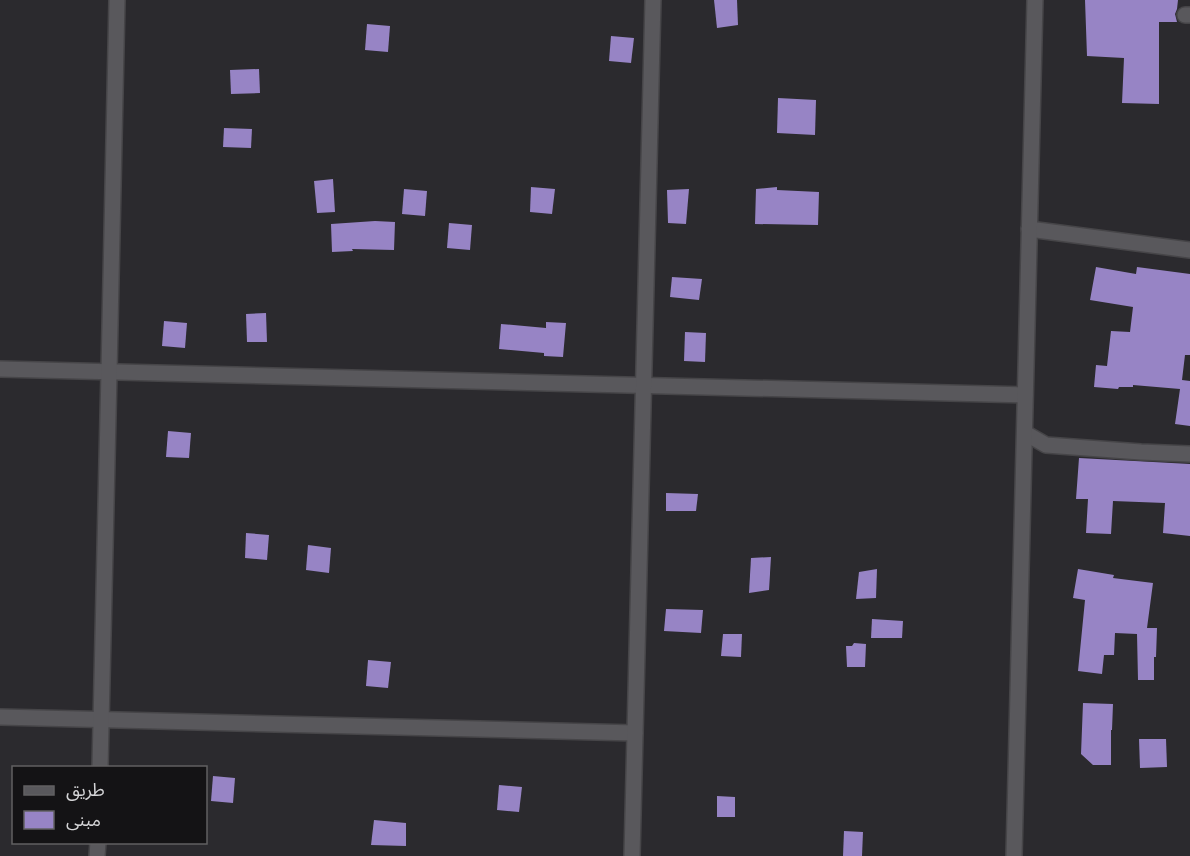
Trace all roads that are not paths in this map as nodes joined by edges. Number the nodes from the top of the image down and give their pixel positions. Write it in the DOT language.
graph roads {
  1 [pos="117,0"];
  2 [pos="653,0"];
  3 [pos="1035,0"];
  4 [pos="1029,229"];
  5 [pos="1190,250"];
  6 [pos="0,369"];
  7 [pos="110,372"];
  8 [pos="643,386"];
  9 [pos="1025,395"];
  10 [pos="1025,433"];
  11 [pos="1190,454"];
  12 [pos="0,717"];
  13 [pos="101,719"];
  14 [pos="635,733"];
  15 [pos="100,766"];
  16 [pos="632,856"];
  17 [pos="1014,856"];
  1 -- 7 [label="street"];
  2 -- 8 [label="street"];
  3 -- 4 [label="street"];
  4 -- 5 [label="street"];
  4 -- 9 [label="street"];
  6 -- 7 [label="street"];
  7 -- 8 [label="street"];
  7 -- 13 [label="street"];
  8 -- 9 [label="street"];
  8 -- 14 [label="street"];
  9 -- 10 [label="street"];
  10 -- 11 [label="street"];
  10 -- 17 [label="street"];
  12 -- 13 [label="street"];
  13 -- 14 [label="street"];
  13 -- 15 [label="street"];
  14 -- 16 [label="street"];
}
